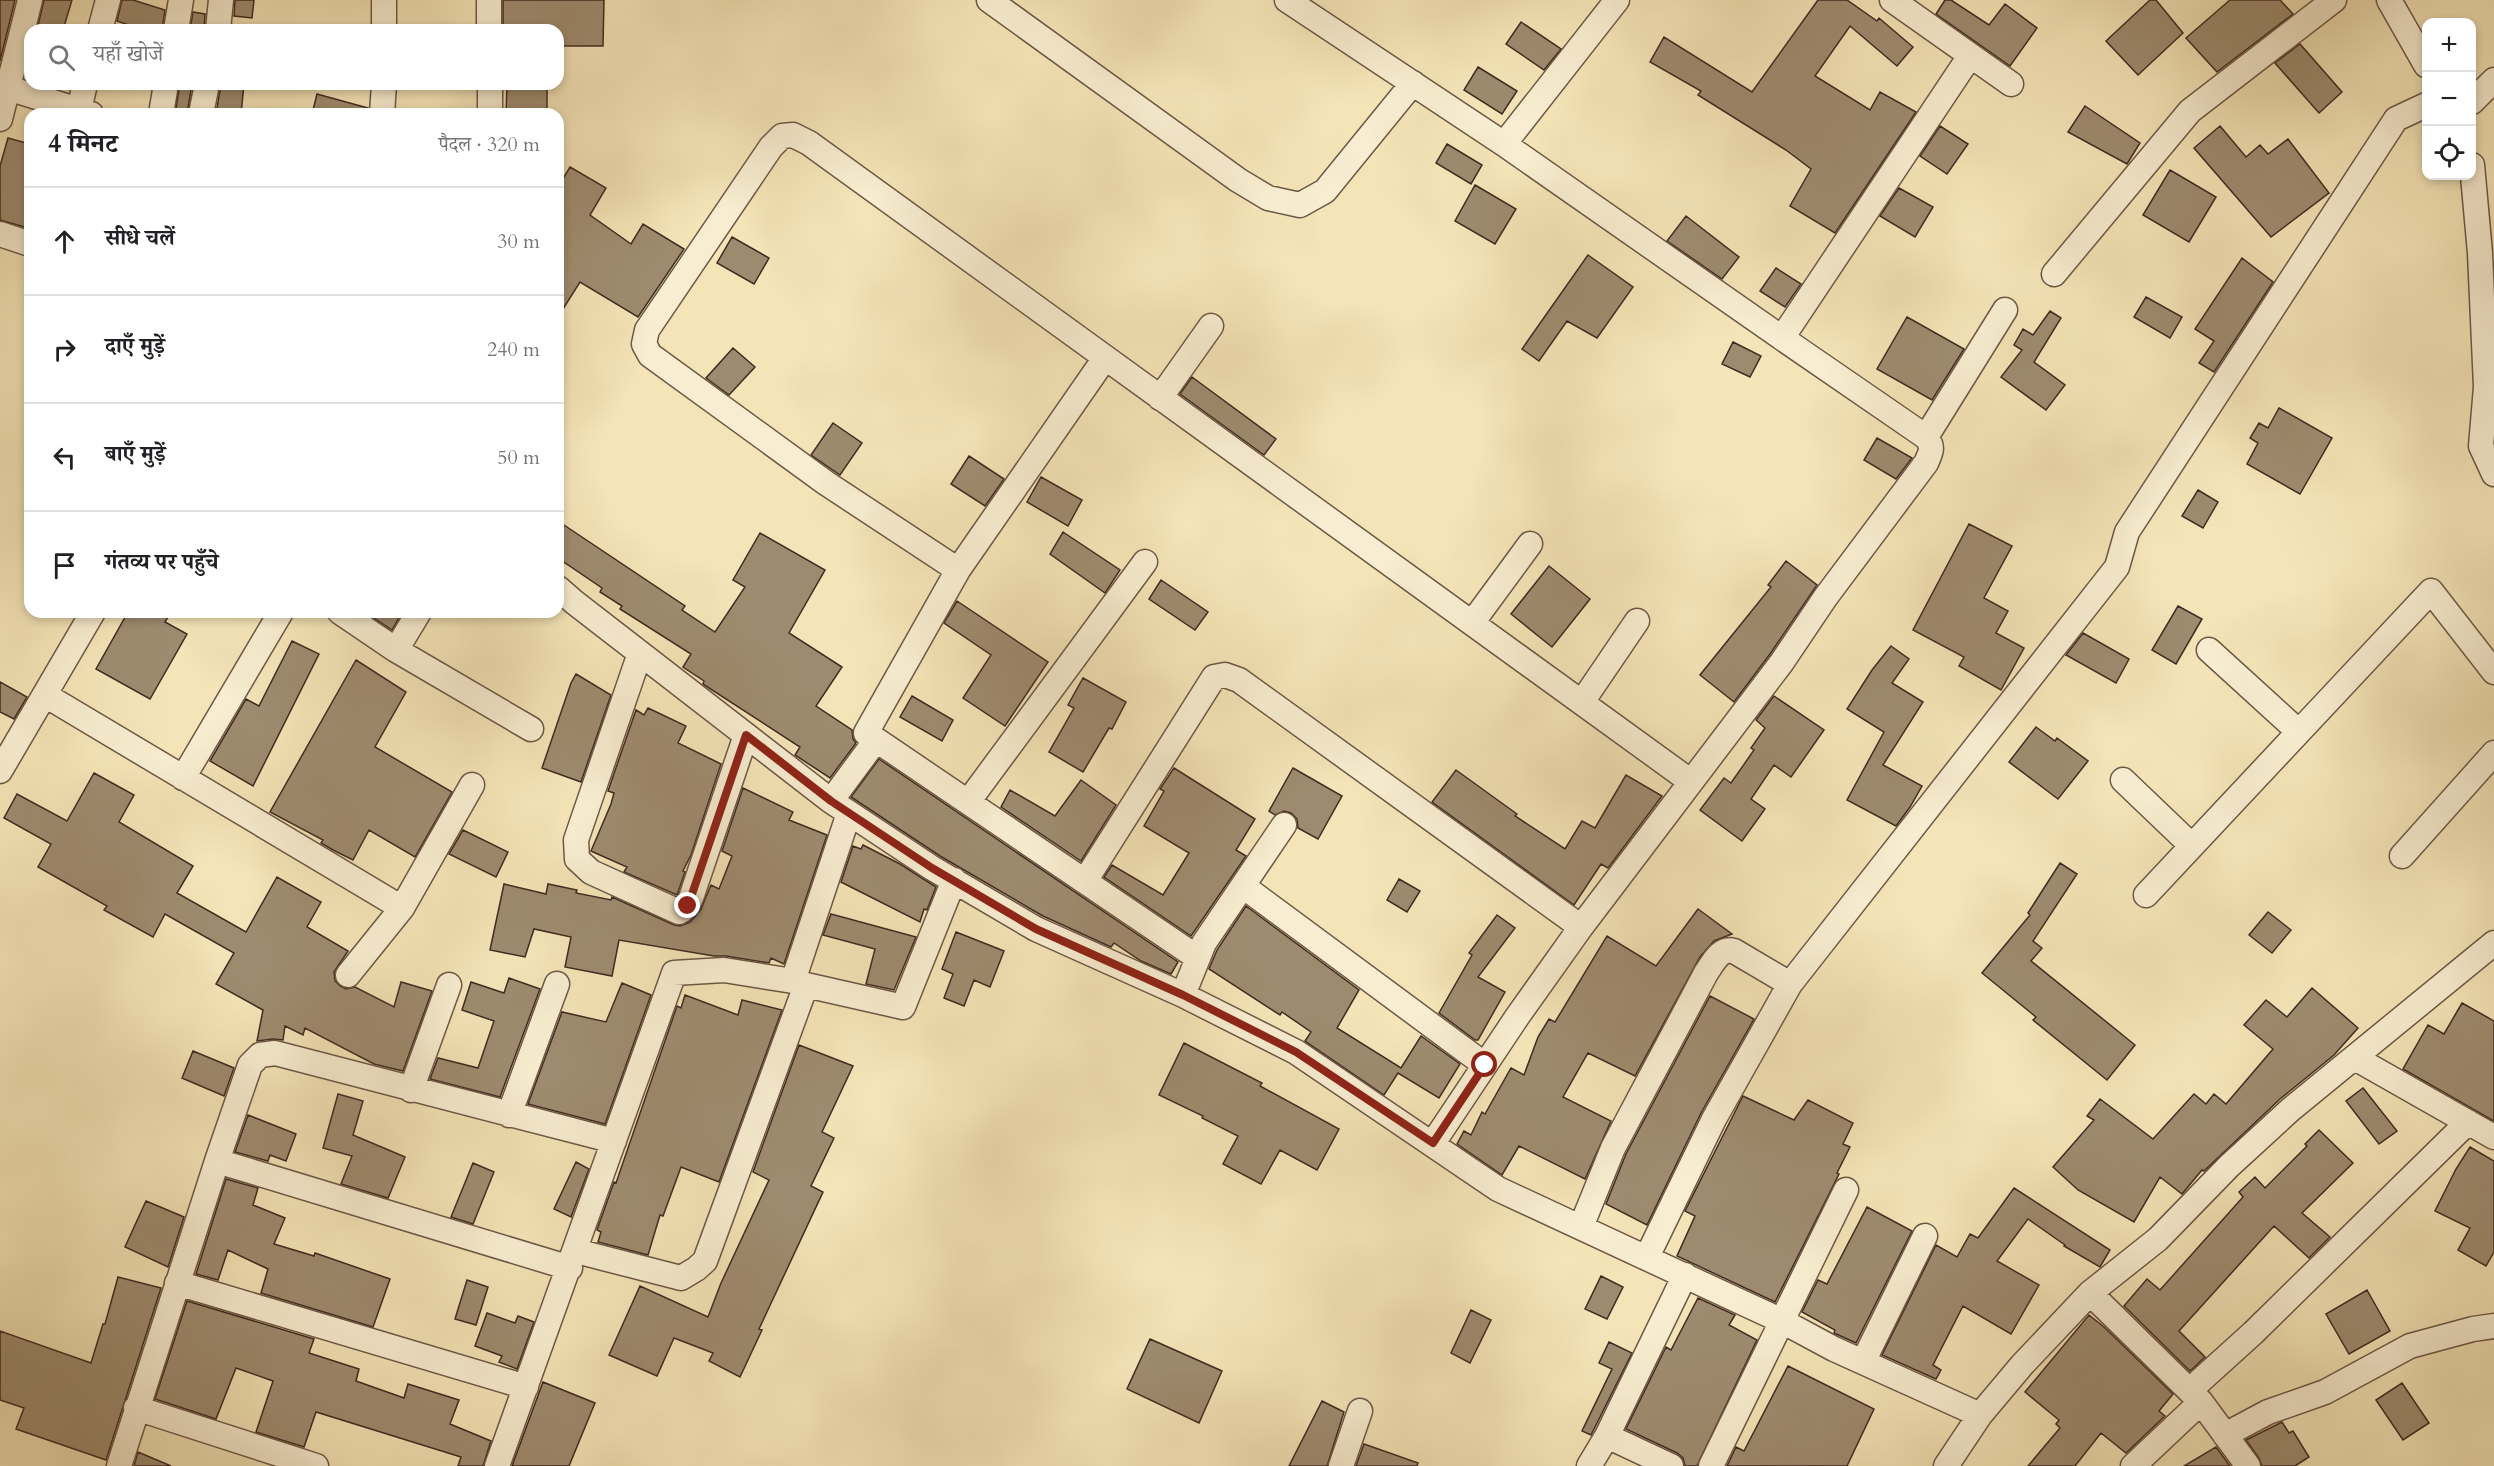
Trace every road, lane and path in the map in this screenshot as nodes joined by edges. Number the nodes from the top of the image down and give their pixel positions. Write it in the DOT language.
graph roads {
  1 [pos="30,0"];
  2 [pos="108,0"];
  3 [pos="181,0"];
  4 [pos="222,0"];
  5 [pos="384,0"];
  6 [pos="489,0"];
  7 [pos="989,0"];
  8 [pos="1287,0"];
  9 [pos="1617,0"];
  10 [pos="1892,0"];
  11 [pos="2334,0"];
  12 [pos="2389,0"];
  13 [pos="102,24"];
  14 [pos="177,24"];
  15 [pos="219,24"];
  16 [pos="384,24"];
  17 [pos="489,24"];
  18 [pos="1970,56"];
  19 [pos="2422,56"];
  20 [pos="2494,80"];
  21 [pos="1413,84"];
  22 [pos="2011,84"];
  23 [pos="8,88"];
  24 [pos="85,90"];
  25 [pos="165,90"];
  26 [pos="206,90"];
  27 [pos="384,90"];
  28 [pos="490,90"];
  29 [pos="2476,98"];
  30 [pos="2422,107"];
  31 [pos="72,108"];
  32 [pos="85,108"];
  33 [pos="162,108"];
  34 [pos="202,108"];
  35 [pos="382,108"];
  36 [pos="490,108"];
  37 [pos="0,119"];
  38 [pos="1504,144"];
  39 [pos="2473,180"];
  40 [pos="0,234"];
  41 [pos="24,242"];
  42 [pos="2054,274"];
  43 [pos="2005,310"];
  44 [pos="1211,326"];
  45 [pos="1782,338"];
  46 [pos="1105,358"];
  47 [pos="1160,398"];
  48 [pos="1926,436"];
  49 [pos="2494,474"];
  50 [pos="1530,544"];
  51 [pos="1145,562"];
  52 [pos="958,570"];
  53 [pos="564,593"];
  54 [pos="90,618"];
  55 [pos="277,618"];
  56 [pos="349,618"];
  57 [pos="415,618"];
  58 [pos="1637,621"];
  59 [pos="1472,623"];
  60 [pos="396,650"];
  61 [pos="2209,650"];
  62 [pos="639,653"];
  63 [pos="2494,672"];
  64 [pos="45,695"];
  65 [pos="1582,702"];
  66 [pos="531,729"];
  67 [pos="2299,732"];
  68 [pos="746,735"];
  69 [pos="876,740"];
  70 [pos="2494,753"];
  71 [pos="0,771"];
  72 [pos="183,778"];
  73 [pos="2123,780"];
  74 [pos="1690,781"];
  75 [pos="472,785"];
  76 [pos="968,802"];
  77 [pos="840,807"];
  78 [pos="1284,825"];
  79 [pos="2192,846"];
  80 [pos="2402,856"];
  81 [pos="954,880"];
  82 [pos="1085,881"];
  83 [pos="1243,886"];
  84 [pos="2146,895"];
  85 [pos="402,908"];
  86 [pos="1581,927"];
  87 [pos="2494,943"];
  88 [pos="1198,957"];
  89 [pos="348,975"];
  90 [pos="800,983"];
  91 [pos="449,984"];
  92 [pos="557,984"];
  93 [pos="1790,984"];
  94 [pos="1183,995"];
  95 [pos="2355,1058"];
  96 [pos="1485,1065"];
  97 [pos="411,1090"];
  98 [pos="509,1115"];
  99 [pos="2468,1122"];
  100 [pos="2494,1137"];
  101 [pos="614,1142"];
  102 [pos="1433,1143"];
  103 [pos="216,1161"];
  104 [pos="1846,1190"];
  105 [pos="1581,1227"];
  106 [pos="1925,1236"];
  107 [pos="1647,1257"];
  108 [pos="573,1259"];
  109 [pos="1685,1275"];
  110 [pos="177,1283"];
  111 [pos="2090,1293"];
  112 [pos="1782,1321"];
  113 [pos="2494,1326"];
  114 [pos="1863,1362"];
  115 [pos="526,1388"];
  116 [pos="2196,1396"];
  117 [pos="136,1408"];
  118 [pos="1360,1411"];
  119 [pos="1980,1415"];
  120 [pos="2225,1435"];
  121 [pos="1607,1436"];
  122 [pos="119,1466"];
  123 [pos="316,1466"];
  124 [pos="497,1466"];
  125 [pos="1341,1466"];
  126 [pos="1589,1466"];
  127 [pos="1671,1466"];
  128 [pos="1711,1466"];
  129 [pos="1946,1466"];
  130 [pos="2133,1466"];
  131 [pos="2248,1466"];
  1 -- 23 [label="street"];
  2 -- 13 [label="street"];
  3 -- 14 [label="street"];
  4 -- 15 [label="street"];
  5 -- 16 [label="street"];
  6 -- 17 [label="street"];
  7 -- 21 [label="street"];
  8 -- 21 [label="street"];
  9 -- 38 [label="street"];
  10 -- 18 [label="street"];
  11 -- 42 [label="street"];
  12 -- 19 [label="street"];
  18 -- 22 [label="street"];
  18 -- 45 [label="street"];
  20 -- 29 [label="street"];
  21 -- 38 [label="street"];
  23 -- 31 [label="street"];
  23 -- 37 [label="street"];
  24 -- 32 [label="street"];
  25 -- 33 [label="street"];
  26 -- 34 [label="street"];
  27 -- 35 [label="street"];
  28 -- 36 [label="street"];
  30 -- 93 [label="street"];
  38 -- 45 [label="street"];
  39 -- 49 [label="street"];
  40 -- 41 [label="street"];
  43 -- 48 [label="street"];
  44 -- 47 [label="street"];
  45 -- 48 [label="street"];
  46 -- 47 [label="street"];
  46 -- 52 [label="street"];
  46 -- 52 [label="street"];
  47 -- 59 [label="street"];
  48 -- 74 [label="street"];
  50 -- 59 [label="street"];
  51 -- 76 [label="street"];
  52 -- 69 [label="street"];
  53 -- 62 [label="street"];
  54 -- 64 [label="street"];
  55 -- 72 [label="street"];
  56 -- 60 [label="street"];
  57 -- 60 [label="street"];
  58 -- 65 [label="street"];
  59 -- 65 [label="street"];
  60 -- 66 [label="street"];
  61 -- 67 [label="street"];
  62 -- 68 [label="street"];
  62 -- 68 [label="street"];
  63 -- 67 [label="street"];
  64 -- 71 [label="street"];
  64 -- 72 [label="street"];
  65 -- 74 [label="street"];
  67 -- 79 [label="street"];
  68 -- 77 [label="street"];
  69 -- 76 [label="street"];
  69 -- 77 [label="street"];
  70 -- 80 [label="street"];
  72 -- 85 [label="street"];
  73 -- 79 [label="street"];
  74 -- 86 [label="street"];
  75 -- 85 [label="street"];
  76 -- 82 [label="street"];
  77 -- 81 [label="street"];
  77 -- 90 [label="street"];
  78 -- 83 [label="street"];
  79 -- 84 [label="street"];
  81 -- 90 [label="street"];
  81 -- 94 [label="street"];
  82 -- 86 [label="street"];
  82 -- 88 [label="street"];
  83 -- 88 [label="street"];
  83 -- 96 [label="street"];
  85 -- 89 [label="street"];
  86 -- 96 [label="street"];
  87 -- 95 [label="street"];
  88 -- 94 [label="street"];
  90 -- 101 [label="street"];
  90 -- 108 [label="street"];
  91 -- 97 [label="street"];
  92 -- 98 [label="street"];
  93 -- 105 [label="street"];
  93 -- 107 [label="street"];
  94 -- 102 [label="street"];
  95 -- 99 [label="street"];
  95 -- 111 [label="street"];
  96 -- 102 [label="street"];
  97 -- 98 [label="street"];
  97 -- 103 [label="street"];
  98 -- 101 [label="street"];
  99 -- 100 [label="street"];
  99 -- 116 [label="street"];
  101 -- 108 [label="street"];
  102 -- 105 [label="street"];
  103 -- 108 [label="street"];
  103 -- 110 [label="street"];
  104 -- 112 [label="street"];
  105 -- 107 [label="street"];
  106 -- 114 [label="street"];
  107 -- 109 [label="street"];
  108 -- 115 [label="street"];
  109 -- 112 [label="street"];
  109 -- 121 [label="street"];
  110 -- 115 [label="street"];
  110 -- 117 [label="street"];
  111 -- 116 [label="street"];
  111 -- 119 [label="street"];
  112 -- 114 [label="street"];
  112 -- 128 [label="street"];
  113 -- 120 [label="street"];
  114 -- 119 [label="street"];
  115 -- 124 [label="street"];
  116 -- 120 [label="street"];
  116 -- 130 [label="street"];
  117 -- 122 [label="street"];
  117 -- 123 [label="street"];
  118 -- 125 [label="street"];
  119 -- 129 [label="street"];
  120 -- 131 [label="street"];
  121 -- 126 [label="street"];
  121 -- 127 [label="street"];
}
